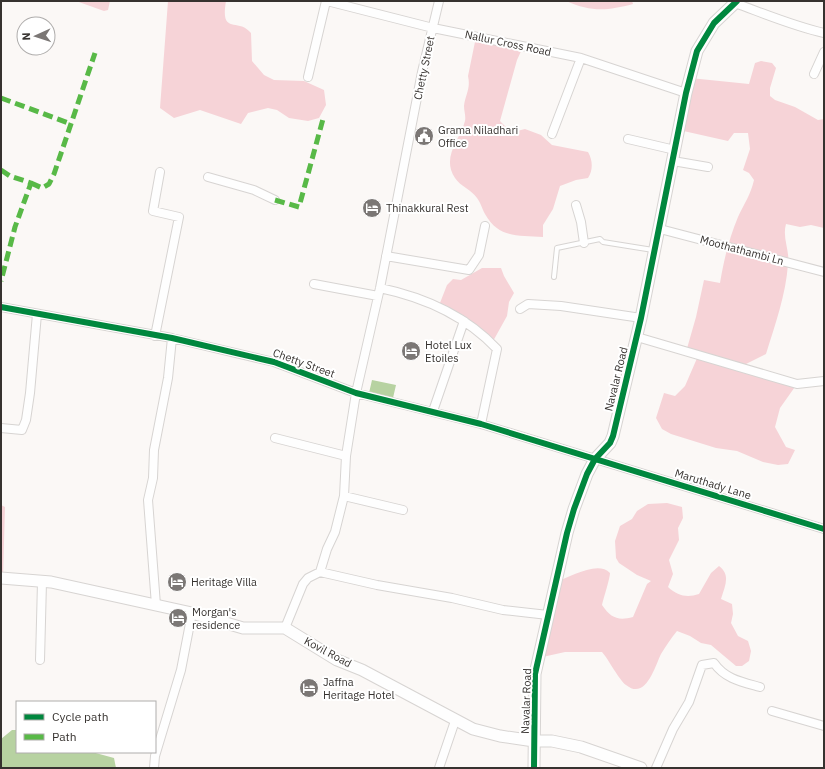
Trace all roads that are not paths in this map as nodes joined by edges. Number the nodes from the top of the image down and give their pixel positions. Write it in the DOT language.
graph roads {
  1 [pos="326,1"];
  2 [pos="439,1"];
  3 [pos="736,2"];
  4 [pos="433,28"];
  5 [pos="824,34"];
  6 [pos="824,52"];
  7 [pos="581,58"];
  8 [pos="814,74"];
  9 [pos="308,77"];
  10 [pos="686,93"];
  11 [pos="552,134"];
  12 [pos="628,139"];
  13 [pos="674,156"];
  14 [pos="708,167"];
  15 [pos="160,172"];
  16 [pos="208,176"];
  17 [pos="275,200"];
  18 [pos="576,205"];
  19 [pos="485,226"];
  20 [pos="660,229"];
  21 [pos="584,243"];
  22 [pos="655,251"];
  23 [pos="386,256"];
  24 [pos="824,272"];
  25 [pos="554,277"];
  26 [pos="314,284"];
  27 [pos="379,292"];
  28 [pos="1,307"];
  29 [pos="520,310"];
  30 [pos="37,314"];
  31 [pos="641,318"];
  32 [pos="464,321"];
  33 [pos="155,336"];
  34 [pos="637,337"];
  35 [pos="172,338"];
  36 [pos="824,381"];
  37 [pos="356,393"];
  38 [pos="433,411"];
  39 [pos="481,424"];
  40 [pos="1,428"];
  41 [pos="275,438"];
  42 [pos="346,456"];
  43 [pos="595,459"];
  44 [pos="344,496"];
  45 [pos="403,510"];
  46 [pos="824,529"];
  47 [pos="320,572"];
  48 [pos="1,578"];
  49 [pos="42,582"];
  50 [pos="156,605"];
  51 [pos="192,613"];
  52 [pos="548,615"];
  53 [pos="285,628"];
  54 [pos="40,660"];
  55 [pos="760,687"];
  56 [pos="772,711"];
  57 [pos="455,721"];
  58 [pos="824,726"];
  59 [pos="534,741"];
  60 [pos="156,753"];
  61 [pos="156,753"];
  62 [pos="154,768"];
  63 [pos="439,768"];
  64 [pos="534,768"];
  65 [pos="641,768"];
  66 [pos="656,768"];
  1 -- 4 [label="street, Nallur Cross Road"];
  1 -- 9 [label="street"];
  2 -- 4 [label="street, Chetty Street"];
  3 -- 5 [label="street"];
  3 -- 10 [label="street, Navalar Road"];
  4 -- 7 [label="street, Nallur Cross Road"];
  4 -- 23 [label="street, Chetty Street"];
  6 -- 8 [label="street"];
  7 -- 10 [label="street, Nallur Cross Road"];
  7 -- 11 [label="street"];
  10 -- 13 [label="street, Navalar Road"];
  12 -- 13 [label="street"];
  13 -- 14 [label="street"];
  13 -- 20 [label="street, Navalar Road"];
  15 -- 33 [label="street"];
  16 -- 17 [label="street"];
  18 -- 21 [label="street"];
  19 -- 23 [label="street"];
  20 -- 22 [label="street, Navalar Road"];
  20 -- 24 [label="street, Moothathambi Ln"];
  21 -- 22 [label="lane"];
  21 -- 25 [label="lane"];
  22 -- 31 [label="street, Navalar Road"];
  23 -- 27 [label="street, Chetty Street"];
  26 -- 27 [label="street"];
  27 -- 32 [label="street"];
  27 -- 37 [label="street, Chetty Street"];
  28 -- 30 [label="street, Chetty Street"];
  29 -- 31 [label="street"];
  30 -- 33 [label="street, Chetty Street"];
  30 -- 40 [label="street"];
  31 -- 34 [label="street, Navalar Road"];
  32 -- 38 [label="street"];
  32 -- 39 [label="street"];
  33 -- 35 [label="street, Chetty Street"];
  34 -- 36 [label="street"];
  34 -- 43 [label="street, Navalar Road"];
  35 -- 37 [label="street, Chetty Street"];
  35 -- 50 [label="street"];
  37 -- 38 [label="street, Chetty Street"];
  37 -- 42 [label="street"];
  38 -- 39 [label="street, Chetty Street"];
  39 -- 43 [label="street, Chetty Street"];
  41 -- 42 [label="street"];
  42 -- 44 [label="street"];
  43 -- 46 [label="street, Maruthady Lane"];
  43 -- 52 [label="street, Navalar Road"];
  44 -- 45 [label="street"];
  44 -- 47 [label="street"];
  47 -- 52 [label="street"];
  47 -- 53 [label="street"];
  48 -- 49 [label="street"];
  49 -- 50 [label="street"];
  49 -- 54 [label="street"];
  50 -- 51 [label="street"];
  51 -- 53 [label="street"];
  51 -- 61 [label="street"];
  52 -- 59 [label="street, Navalar Road"];
  53 -- 57 [label="street, Kovil Road"];
  55 -- 66 [label="street"];
  56 -- 58 [label="street"];
  57 -- 59 [label="street, Kovil Road"];
  57 -- 63 [label="street"];
  59 -- 64 [label="street, Navalar Road"];
  59 -- 65 [label="street, Kovil Road"];
  60 -- 62 [label="street"];
}
